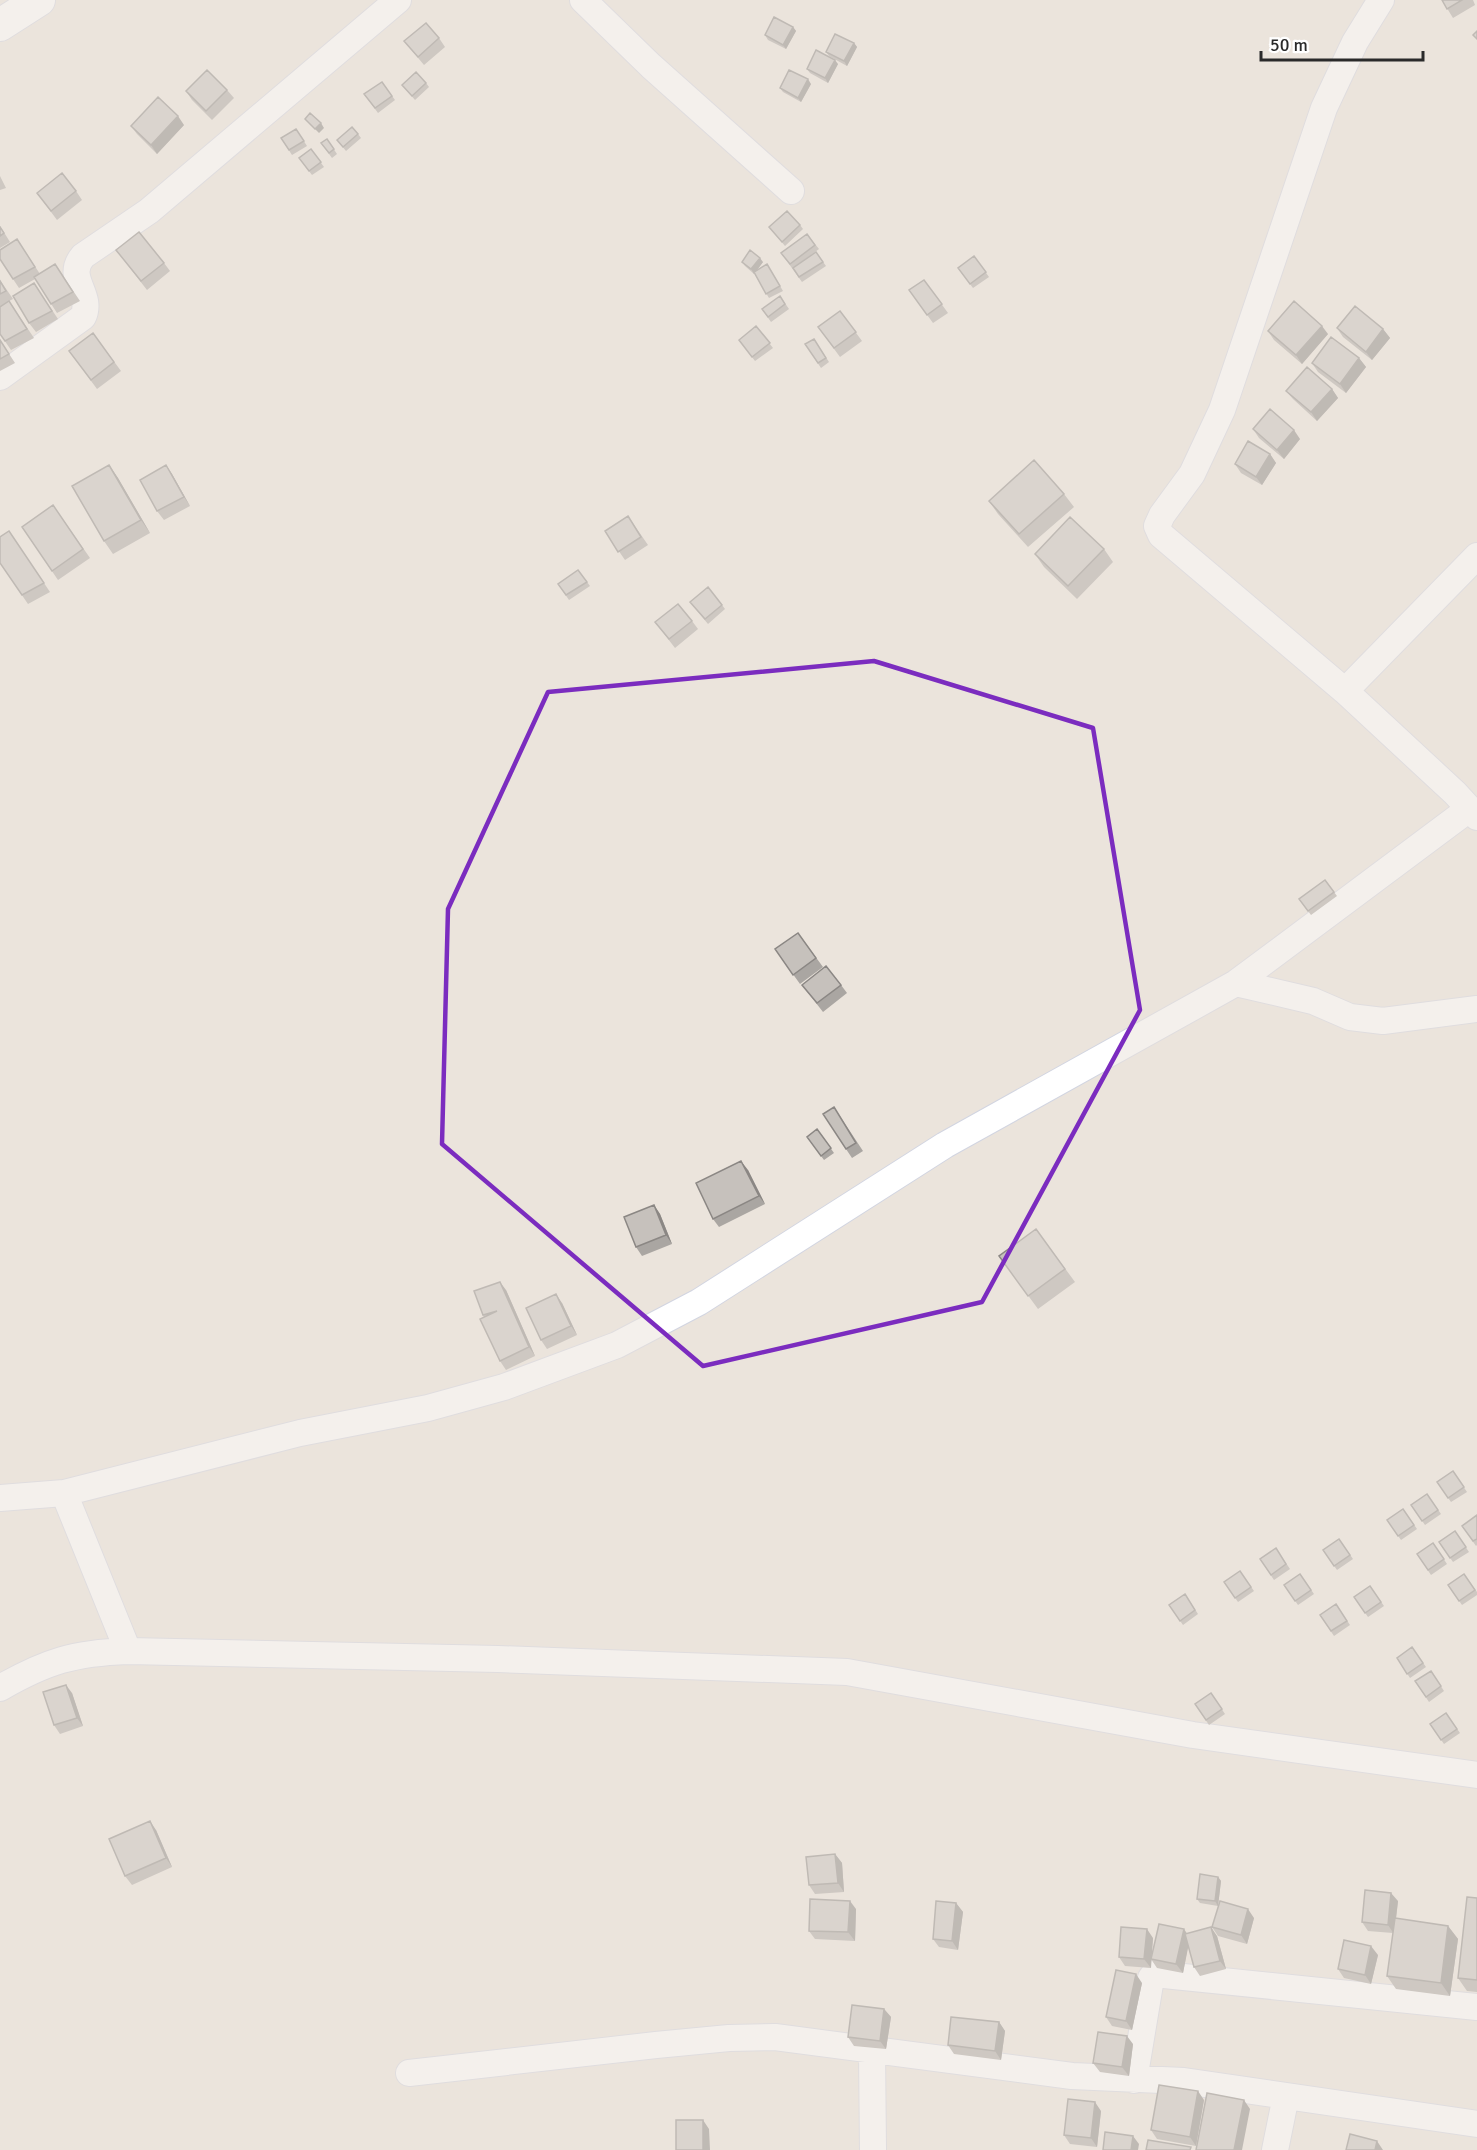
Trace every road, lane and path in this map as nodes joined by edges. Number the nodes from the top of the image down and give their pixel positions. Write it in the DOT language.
graph roads {
  1 [pos="39,0"];
  2 [pos="398,0"];
  3 [pos="583,0"];
  4 [pos="1381,0"];
  5 [pos="0,24"];
  6 [pos="791,190"];
  7 [pos="0,377"];
  8 [pos="1477,556"];
  9 [pos="1345,691"];
  10 [pos="1473,813"];
  11 [pos="1236,983"];
  12 [pos="1477,1009"];
  13 [pos="64,1493"];
  14 [pos="0,1498"];
  15 [pos="128,1651"];
  16 [pos="0,1688"];
  17 [pos="1477,1775"];
  18 [pos="1477,2007"];
  19 [pos="872,2050"];
  20 [pos="409,2073"];
  21 [pos="1134,2080"];
  22 [pos="1286,2096"];
  23 [pos="1477,2124"];
  24 [pos="873,2150"];
  25 [pos="1275,2150"];
  1 -- 5 [label="street"];
  2 -- 7 [label="street"];
  3 -- 6 [label="street"];
  4 -- 9 [label="street"];
  8 -- 9 [label="street"];
  9 -- 10 [label="street"];
  10 -- 11 [label="street"];
  11 -- 12 [label="street"];
  11 -- 13 [label="street"];
  13 -- 14 [label="street"];
  13 -- 15 [label="street"];
  15 -- 16 [label="street"];
  15 -- 17 [label="street"];
  18 -- 21 [label="street"];
  19 -- 20 [label="street"];
  19 -- 21 [label="street"];
  19 -- 24 [label="street"];
  21 -- 22 [label="street"];
  22 -- 23 [label="street"];
  22 -- 25 [label="street"];
}
